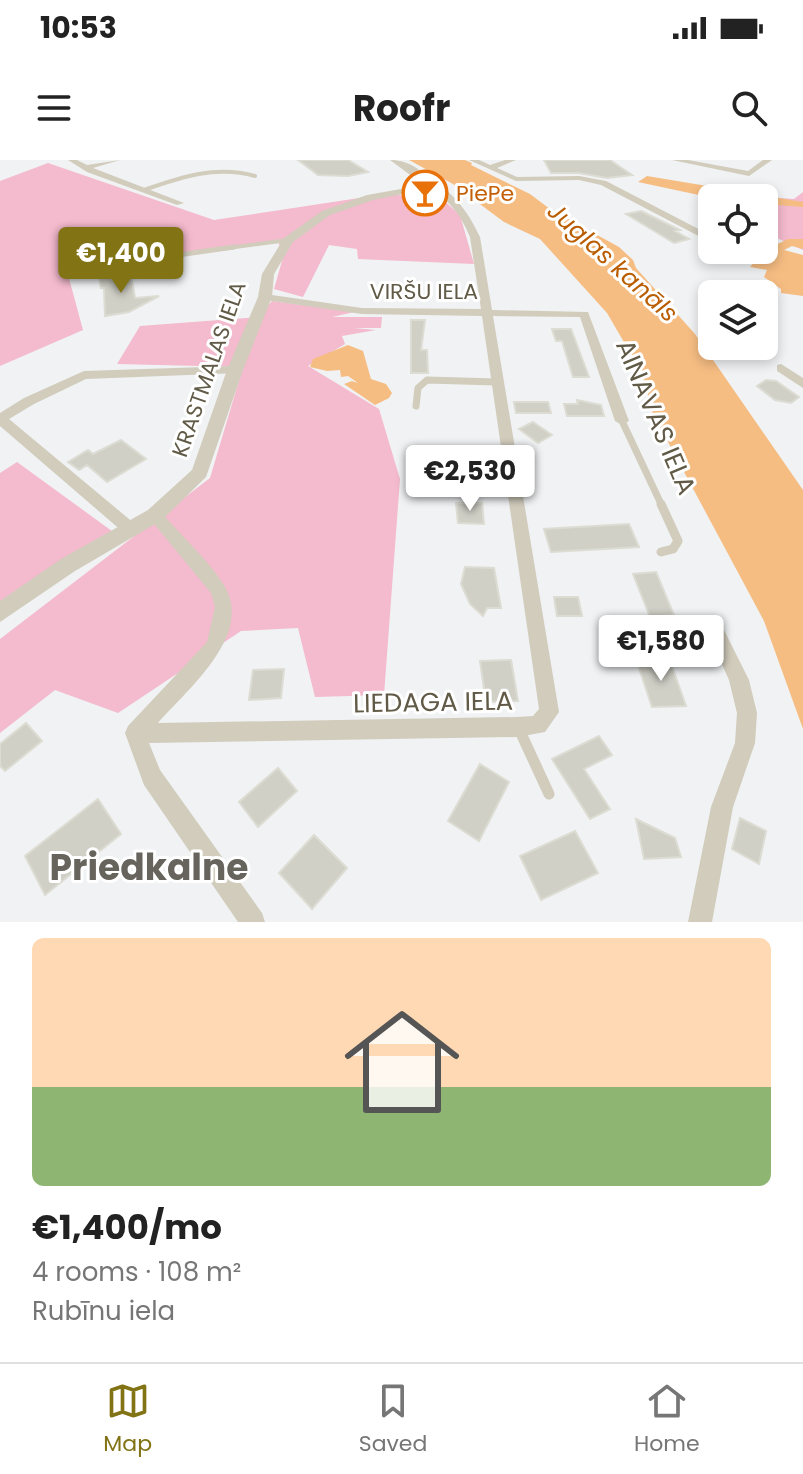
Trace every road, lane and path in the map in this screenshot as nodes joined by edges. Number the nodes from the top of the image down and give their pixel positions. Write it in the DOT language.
graph roads {
  1 [pos="72,160"];
  2 [pos="116,160"];
  3 [pos="395,160"];
  4 [pos="473,160"];
  5 [pos="512,160"];
  6 [pos="676,160"];
  7 [pos="768,160"];
  8 [pos="89,167"];
  9 [pos="491,167"];
  10 [pos="255,176"];
  11 [pos="422,181"];
  12 [pos="144,190"];
  13 [pos="180,203"];
  14 [pos="698,233"];
  15 [pos="288,240"];
  16 [pos="136,261"];
  17 [pos="265,297"];
  18 [pos="487,311"];
  19 [pos="584,314"];
  20 [pos="781,368"];
  21 [pos="235,370"];
  22 [pos="496,382"];
  23 [pos="803,384"];
  24 [pos="416,406"];
  25 [pos="622,421"];
  26 [pos="155,515"];
  27 [pos="129,528"];
  28 [pos="661,552"];
  29 [pos="0,613"];
  30 [pos="716,631"];
  31 [pos="517,727"];
  32 [pos="135,733"];
  33 [pos="549,794"];
  34 [pos="253,922"];
  35 [pos="700,922"];
  1 -- 8 [label="street"];
  2 -- 8 [label="street"];
  3 -- 11 [label="street"];
  4 -- 9 [label="street"];
  5 -- 9 [label="street"];
  6 -- 7 [label="street"];
  8 -- 12 [label="street"];
  9 -- 14 [label="street"];
  10 -- 12 [label="lane"];
  11 -- 15 [label="street, KRASTMALAS IELA"];
  11 -- 18 [label="street, LIEDAGA IELA"];
  12 -- 13 [label="street"];
  15 -- 16 [label="lane"];
  15 -- 17 [label="street, KRASTMALAS IELA"];
  17 -- 18 [label="street, VIRŠU IELA"];
  17 -- 21 [label="street, KRASTMALAS IELA"];
  18 -- 19 [label="street, VIRŠU IELA"];
  18 -- 22 [label="street, LIEDAGA IELA"];
  19 -- 25 [label="street, AINAVAS IELA"];
  20 -- 23 [label="street"];
  21 -- 26 [label="street, KRASTMALAS IELA"];
  21 -- 27 [label="street"];
  22 -- 24 [label="lane"];
  22 -- 31 [label="street, LIEDAGA IELA"];
  25 -- 28 [label="lane, AINAVAS IELA"];
  26 -- 27 [label="street, KRASTMALAS IELA"];
  26 -- 32 [label="street"];
  27 -- 29 [label="street, KRASTMALAS IELA"];
  30 -- 35 [label="street"];
  31 -- 32 [label="street, LIEDAGA IELA"];
  31 -- 33 [label="lane"];
  32 -- 34 [label="street"];
}
